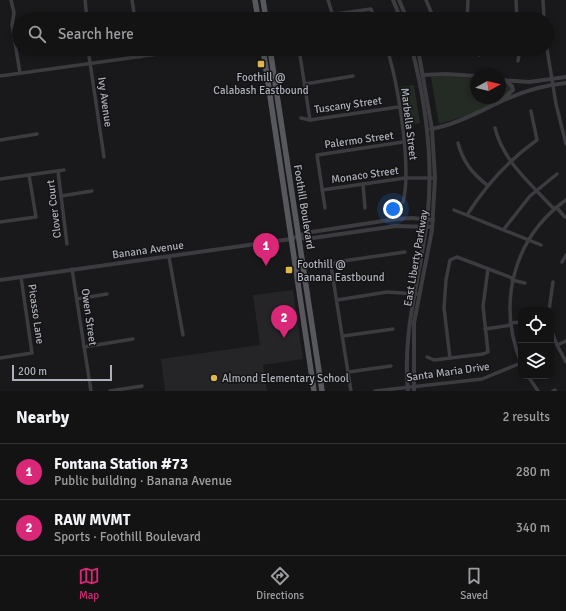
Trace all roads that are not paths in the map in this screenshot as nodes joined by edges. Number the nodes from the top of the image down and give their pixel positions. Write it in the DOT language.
graph roads {
  1 [pos="11,0"];
  2 [pos="85,0"];
  3 [pos="132,0"];
  4 [pos="255,0"];
  5 [pos="263,0"];
  6 [pos="328,0"];
  7 [pos="393,0"];
  8 [pos="399,0"];
  9 [pos="426,0"];
  10 [pos="468,0"];
  11 [pos="516,0"];
  12 [pos="543,0"];
  13 [pos="14,12"];
  14 [pos="86,12"];
  15 [pos="134,12"];
  16 [pos="257,12"];
  17 [pos="265,12"];
  18 [pos="332,12"];
  19 [pos="348,12"];
  20 [pos="372,12"];
  21 [pos="398,12"];
  22 [pos="404,12"];
  23 [pos="431,12"];
  24 [pos="467,12"];
  25 [pos="517,12"];
  26 [pos="544,12"];
  27 [pos="18,56"];
  28 [pos="89,56"];
  29 [pos="147,56"];
  30 [pos="264,56"];
  31 [pos="271,56"];
  32 [pos="301,56"];
  33 [pos="389,56"];
  34 [pos="414,56"];
  35 [pos="420,56"];
  36 [pos="519,56"];
  37 [pos="548,56"];
  38 [pos="140,57"];
  39 [pos="518,61"];
  40 [pos="90,63"];
  41 [pos="20,73"];
  42 [pos="424,75"];
  43 [pos="0,76"];
  44 [pos="353,76"];
  45 [pos="418,76"];
  46 [pos="470,76"];
  47 [pos="566,77"];
  48 [pos="552,80"];
  49 [pos="506,81"];
  50 [pos="566,83"];
  51 [pos="305,84"];
  52 [pos="553,85"];
  53 [pos="506,97"];
  54 [pos="506,100"];
  55 [pos="497,104"];
  56 [pos="398,107"];
  57 [pos="531,111"];
  58 [pos="301,118"];
  59 [pos="310,120"];
  60 [pos="495,128"];
  61 [pos="432,129"];
  62 [pos="426,130"];
  63 [pos="37,134"];
  64 [pos="0,140"];
  65 [pos="403,142"];
  66 [pos="458,143"];
  67 [pos="566,144"];
  68 [pos="104,157"];
  69 [pos="510,161"];
  70 [pos="64,170"];
  71 [pos="58,171"];
  72 [pos="557,174"];
  73 [pos="30,175"];
  74 [pos="405,178"];
  75 [pos="429,178"];
  76 [pos="435,178"];
  77 [pos="0,179"];
  78 [pos="363,184"];
  79 [pos="487,185"];
  80 [pos="322,190"];
  81 [pos="536,190"];
  82 [pos="92,192"];
  83 [pos="61,196"];
  84 [pos="566,200"];
  85 [pos="403,202"];
  86 [pos="325,208"];
  87 [pos="365,208"];
  88 [pos="555,208"];
  89 [pos="454,210"];
  90 [pos="467,215"];
  91 [pos="565,217"];
  92 [pos="427,219"];
  93 [pos="433,220"];
  94 [pos="0,222"];
  95 [pos="426,226"];
  96 [pos="432,227"];
  97 [pos="504,229"];
  98 [pos="298,237"];
  99 [pos="291,239"];
  100 [pos="529,239"];
  101 [pos="67,244"];
  102 [pos="541,245"];
  103 [pos="405,252"];
  104 [pos="566,255"];
  105 [pos="169,257"];
  106 [pos="562,262"];
  107 [pos="488,269"];
  108 [pos="72,270"];
  109 [pos="21,278"];
  110 [pos="512,279"];
  111 [pos="0,280"];
  112 [pos="552,282"];
  113 [pos="525,284"];
  114 [pos="413,293"];
  115 [pos="107,294"];
  116 [pos="418,294"];
  117 [pos="77,299"];
  118 [pos="337,300"];
  119 [pos="549,307"];
  120 [pos="518,323"];
  121 [pos="510,324"];
  122 [pos="393,329"];
  123 [pos="485,329"];
  124 [pos="182,335"];
  125 [pos="343,336"];
  126 [pos="134,339"];
  127 [pos="554,339"];
  128 [pos="566,341"];
  129 [pos="556,345"];
  130 [pos="84,347"];
  131 [pos="518,352"];
  132 [pos="427,357"];
  133 [pos="0,358"];
  134 [pos="450,358"];
  135 [pos="566,362"];
  136 [pos="518,364"];
  137 [pos="391,366"];
  138 [pos="348,372"];
  139 [pos="530,379"];
  140 [pos="142,386"];
  141 [pos="408,389"];
  142 [pos="414,389"];
  143 [pos="91,391"];
  144 [pos="110,391"];
  145 [pos="314,391"];
  146 [pos="322,391"];
  147 [pos="351,391"];
  148 [pos="375,391"];
  149 [pos="538,391"];
  1 -- 13 [label="street"];
  2 -- 14 [label="street"];
  3 -- 15 [label="street"];
  4 -- 16 [label="main road"];
  5 -- 17 [label="main road"];
  6 -- 18 [label="street"];
  7 -- 21 [label="street"];
  8 -- 22 [label="street"];
  9 -- 23 [label="street"];
  10 -- 24 [label="street"];
  11 -- 25 [label="street"];
  12 -- 26 [label="street"];
  19 -- 20 [label="street"];
  27 -- 41 [label="street"];
  28 -- 40 [label="street, Ivy Avenue"];
  29 -- 38 [label="street"];
  30 -- 99 [label="main road, Foothill Boulevard"];
  31 -- 98 [label="main road, Foothill Boulevard"];
  32 -- 51 [label="street"];
  33 -- 56 [label="street, Marbella Street"];
  34 -- 45 [label="street, East Liberty Parkway"];
  35 -- 42 [label="street, East Liberty Parkway"];
  36 -- 39 [label="street"];
  37 -- 48 [label="street"];
  38 -- 40 [label="street"];
  40 -- 41 [label="street"];
  40 -- 68 [label="street, Ivy Avenue"];
  41 -- 43 [label="street"];
  42 -- 45 [label="street"];
  42 -- 46 [label="street"];
  42 -- 61 [label="street, East Liberty Parkway"];
  44 -- 51 [label="street"];
  45 -- 62 [label="street, East Liberty Parkway"];
  47 -- 48 [label="street"];
  48 -- 49 [label="street"];
  48 -- 52 [label="street"];
  49 -- 53 [label="street"];
  50 -- 52 [label="street"];
  51 -- 59 [label="street"];
  52 -- 54 [label="street"];
  52 -- 67 [label="street"];
  55 -- 61 [label="street"];
  56 -- 59 [label="street, Tuscany Street"];
  56 -- 65 [label="street, Marbella Street"];
  57 -- 69 [label="street"];
  58 -- 59 [label="street, Tuscany Street"];
  60 -- 69 [label="street"];
  61 -- 62 [label="street"];
  61 -- 76 [label="street, East Liberty Parkway"];
  62 -- 75 [label="street, East Liberty Parkway"];
  63 -- 64 [label="street"];
  65 -- 74 [label="street, Marbella Street"];
  65 -- 80 [label="street, Palermo Street"];
  66 -- 79 [label="street"];
  69 -- 79 [label="street"];
  69 -- 81 [label="street"];
  70 -- 71 [label="street"];
  71 -- 73 [label="street"];
  71 -- 83 [label="street, Clover Court"];
  72 -- 81 [label="street"];
  73 -- 77 [label="street"];
  73 -- 94 [label="street"];
  74 -- 75 [label="street, Monaco Street"];
  74 -- 78 [label="street, Monaco Street"];
  74 -- 85 [label="street, Marbella Street"];
  75 -- 76 [label="street, Monaco Street"];
  75 -- 92 [label="street, East Liberty Parkway"];
  76 -- 93 [label="street, East Liberty Parkway"];
  78 -- 80 [label="street, Monaco Street"];
  78 -- 87 [label="street"];
  79 -- 90 [label="street"];
  80 -- 86 [label="street"];
  81 -- 88 [label="street"];
  81 -- 97 [label="street"];
  82 -- 83 [label="street"];
  83 -- 101 [label="street, Clover Court"];
  84 -- 88 [label="street"];
  88 -- 91 [label="street"];
  88 -- 100 [label="street"];
  89 -- 90 [label="street"];
  90 -- 97 [label="street"];
  92 -- 93 [label="street, Banana Avenue"];
  92 -- 95 [label="street, East Liberty Parkway"];
  92 -- 98 [label="street, Banana Avenue"];
  93 -- 96 [label="street, East Liberty Parkway"];
  95 -- 96 [label="street, Banana Avenue"];
  95 -- 98 [label="street, Banana Avenue"];
  95 -- 114 [label="street, East Liberty Parkway"];
  96 -- 116 [label="street, East Liberty Parkway"];
  97 -- 100 [label="street"];
  98 -- 99 [label="street, Banana Avenue"];
  98 -- 146 [label="main road, Foothill Boulevard"];
  99 -- 105 [label="street, Banana Avenue"];
  99 -- 145 [label="main road, Foothill Boulevard"];
  100 -- 102 [label="street"];
  100 -- 110 [label="street"];
  103 -- 118 [label="street"];
  104 -- 106 [label="street"];
  105 -- 108 [label="street, Banana Avenue"];
  105 -- 124 [label="street"];
  107 -- 110 [label="street"];
  107 -- 123 [label="street"];
  107 -- 134 [label="street"];
  108 -- 109 [label="street, Banana Avenue"];
  108 -- 117 [label="street, Owen Street"];
  109 -- 111 [label="street, Banana Avenue"];
  109 -- 133 [label="street, Picasso Lane"];
  110 -- 113 [label="street"];
  110 -- 121 [label="street"];
  112 -- 119 [label="street"];
  114 -- 116 [label="street"];
  114 -- 118 [label="street"];
  114 -- 141 [label="street, East Liberty Parkway"];
  115 -- 117 [label="street"];
  116 -- 142 [label="street, East Liberty Parkway"];
  117 -- 130 [label="street, Owen Street"];
  118 -- 125 [label="street"];
  120 -- 121 [label="street"];
  121 -- 123 [label="street"];
  121 -- 131 [label="street"];
  122 -- 125 [label="street"];
  123 -- 134 [label="street"];
  125 -- 138 [label="street"];
  126 -- 130 [label="street"];
  127 -- 129 [label="street"];
  128 -- 129 [label="street"];
  129 -- 135 [label="street"];
  130 -- 143 [label="street, Owen Street"];
  132 -- 134 [label="street"];
  136 -- 142 [label="street, Santa Maria Drive"];
  137 -- 138 [label="street"];
  138 -- 147 [label="street"];
  139 -- 149 [label="street"];
  140 -- 144 [label="street"];
  141 -- 142 [label="street, Santa Maria Drive"];
  141 -- 148 [label="street, Santa Maria Drive"];
}
